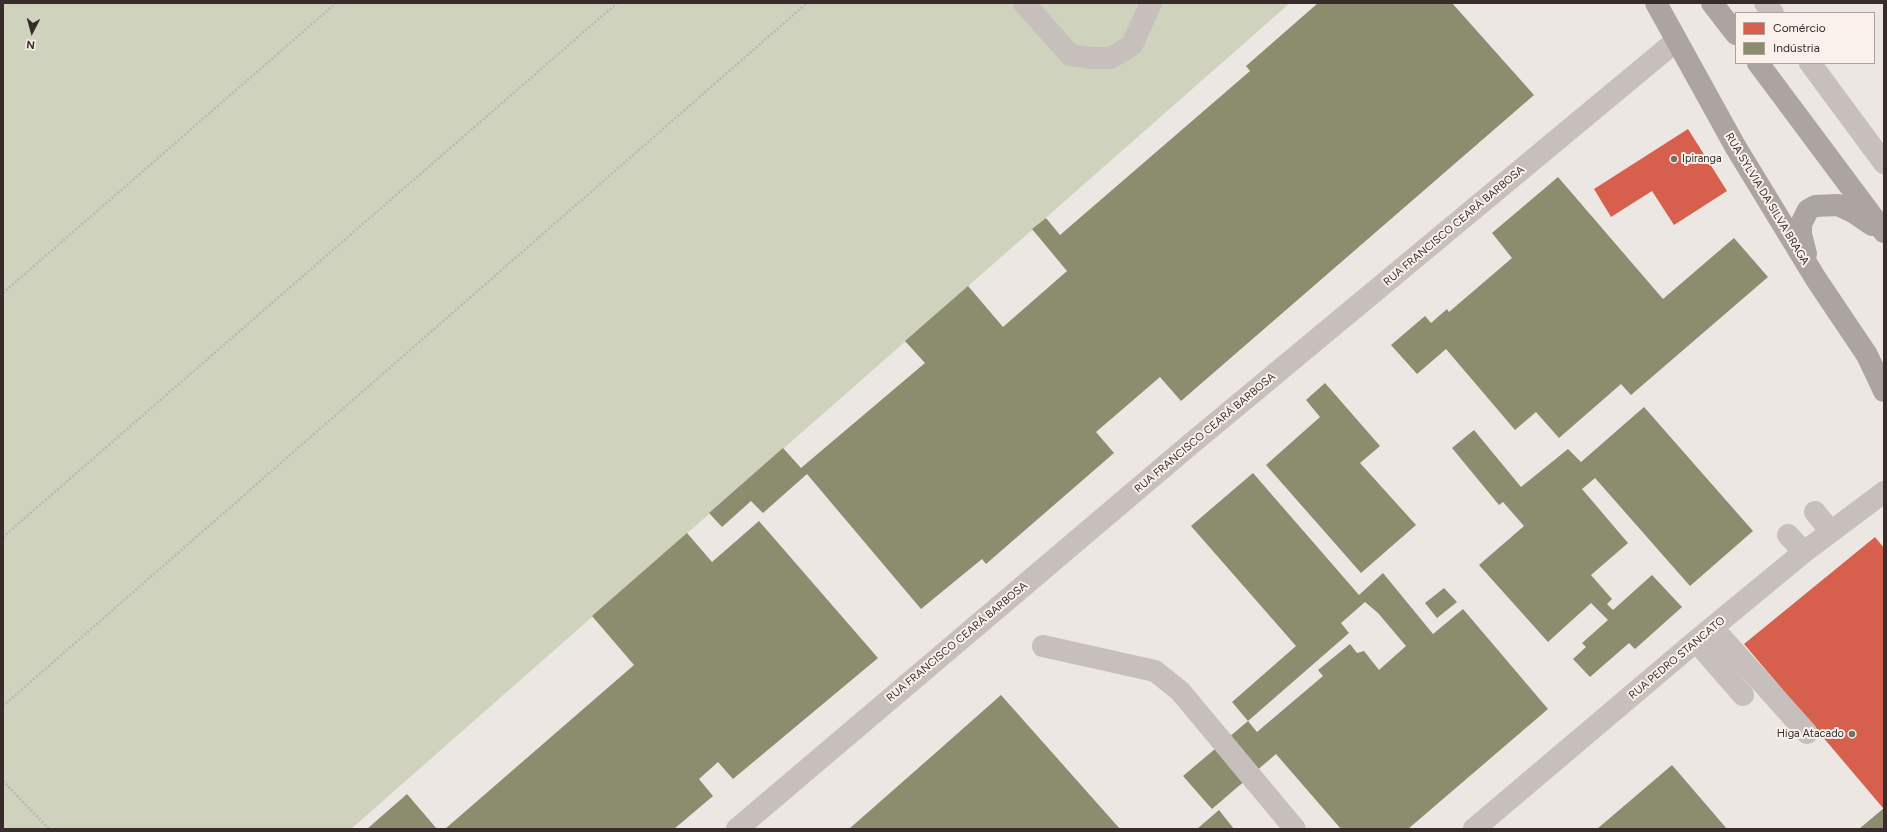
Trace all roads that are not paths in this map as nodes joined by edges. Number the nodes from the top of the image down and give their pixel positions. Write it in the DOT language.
graph roads {
  1 [pos="1024,3"];
  2 [pos="1151,3"];
  3 [pos="1656,3"];
  4 [pos="1712,3"];
  5 [pos="1765,3"];
  6 [pos="1772,12"];
  7 [pos="1735,33"];
  8 [pos="1676,41"];
  9 [pos="1759,64"];
  10 [pos="1811,64"];
  11 [pos="1884,163"];
  12 [pos="1884,233"];
  13 [pos="1816,279"];
  14 [pos="1867,355"];
  15 [pos="1884,372"];
  16 [pos="1884,391"];
  17 [pos="1884,492"];
  18 [pos="1816,512"];
  19 [pos="1831,532"];
  20 [pos="1788,534"];
  21 [pos="1804,552"];
  22 [pos="1714,628"];
  23 [pos="1696,641"];
  24 [pos="1043,646"];
  25 [pos="1743,695"];
  26 [pos="1807,733"];
  27 [pos="737,829"];
  28 [pos="1295,829"];
  29 [pos="1474,829"];
  1 -- 2 [label="street"];
  3 -- 8 [label="main road, RUA SYLVIA DA SILVA BRAGA"];
  4 -- 7 [label="main road"];
  5 -- 6 [label="street"];
  8 -- 13 [label="main road, RUA SYLVIA DA SILVA BRAGA"];
  8 -- 27 [label="street, RUA FRANCISCO CEARÁ BARBOSA"];
  9 -- 12 [label="main road"];
  10 -- 11 [label="street"];
  12 -- 13 [label="main road"];
  13 -- 14 [label="main road, RUA SYLVIA DA SILVA BRAGA"];
  14 -- 15 [label="main road"];
  14 -- 16 [label="main road, RUA SYLVIA DA SILVA BRAGA"];
  17 -- 19 [label="street, RUA PEDRO STANCATO"];
  18 -- 19 [label="street"];
  19 -- 21 [label="street, RUA PEDRO STANCATO"];
  20 -- 21 [label="street"];
  21 -- 22 [label="street, RUA PEDRO STANCATO"];
  22 -- 23 [label="street, RUA PEDRO STANCATO"];
  22 -- 26 [label="street"];
  23 -- 25 [label="street"];
  23 -- 29 [label="street, RUA PEDRO STANCATO"];
  24 -- 28 [label="street"];
}
